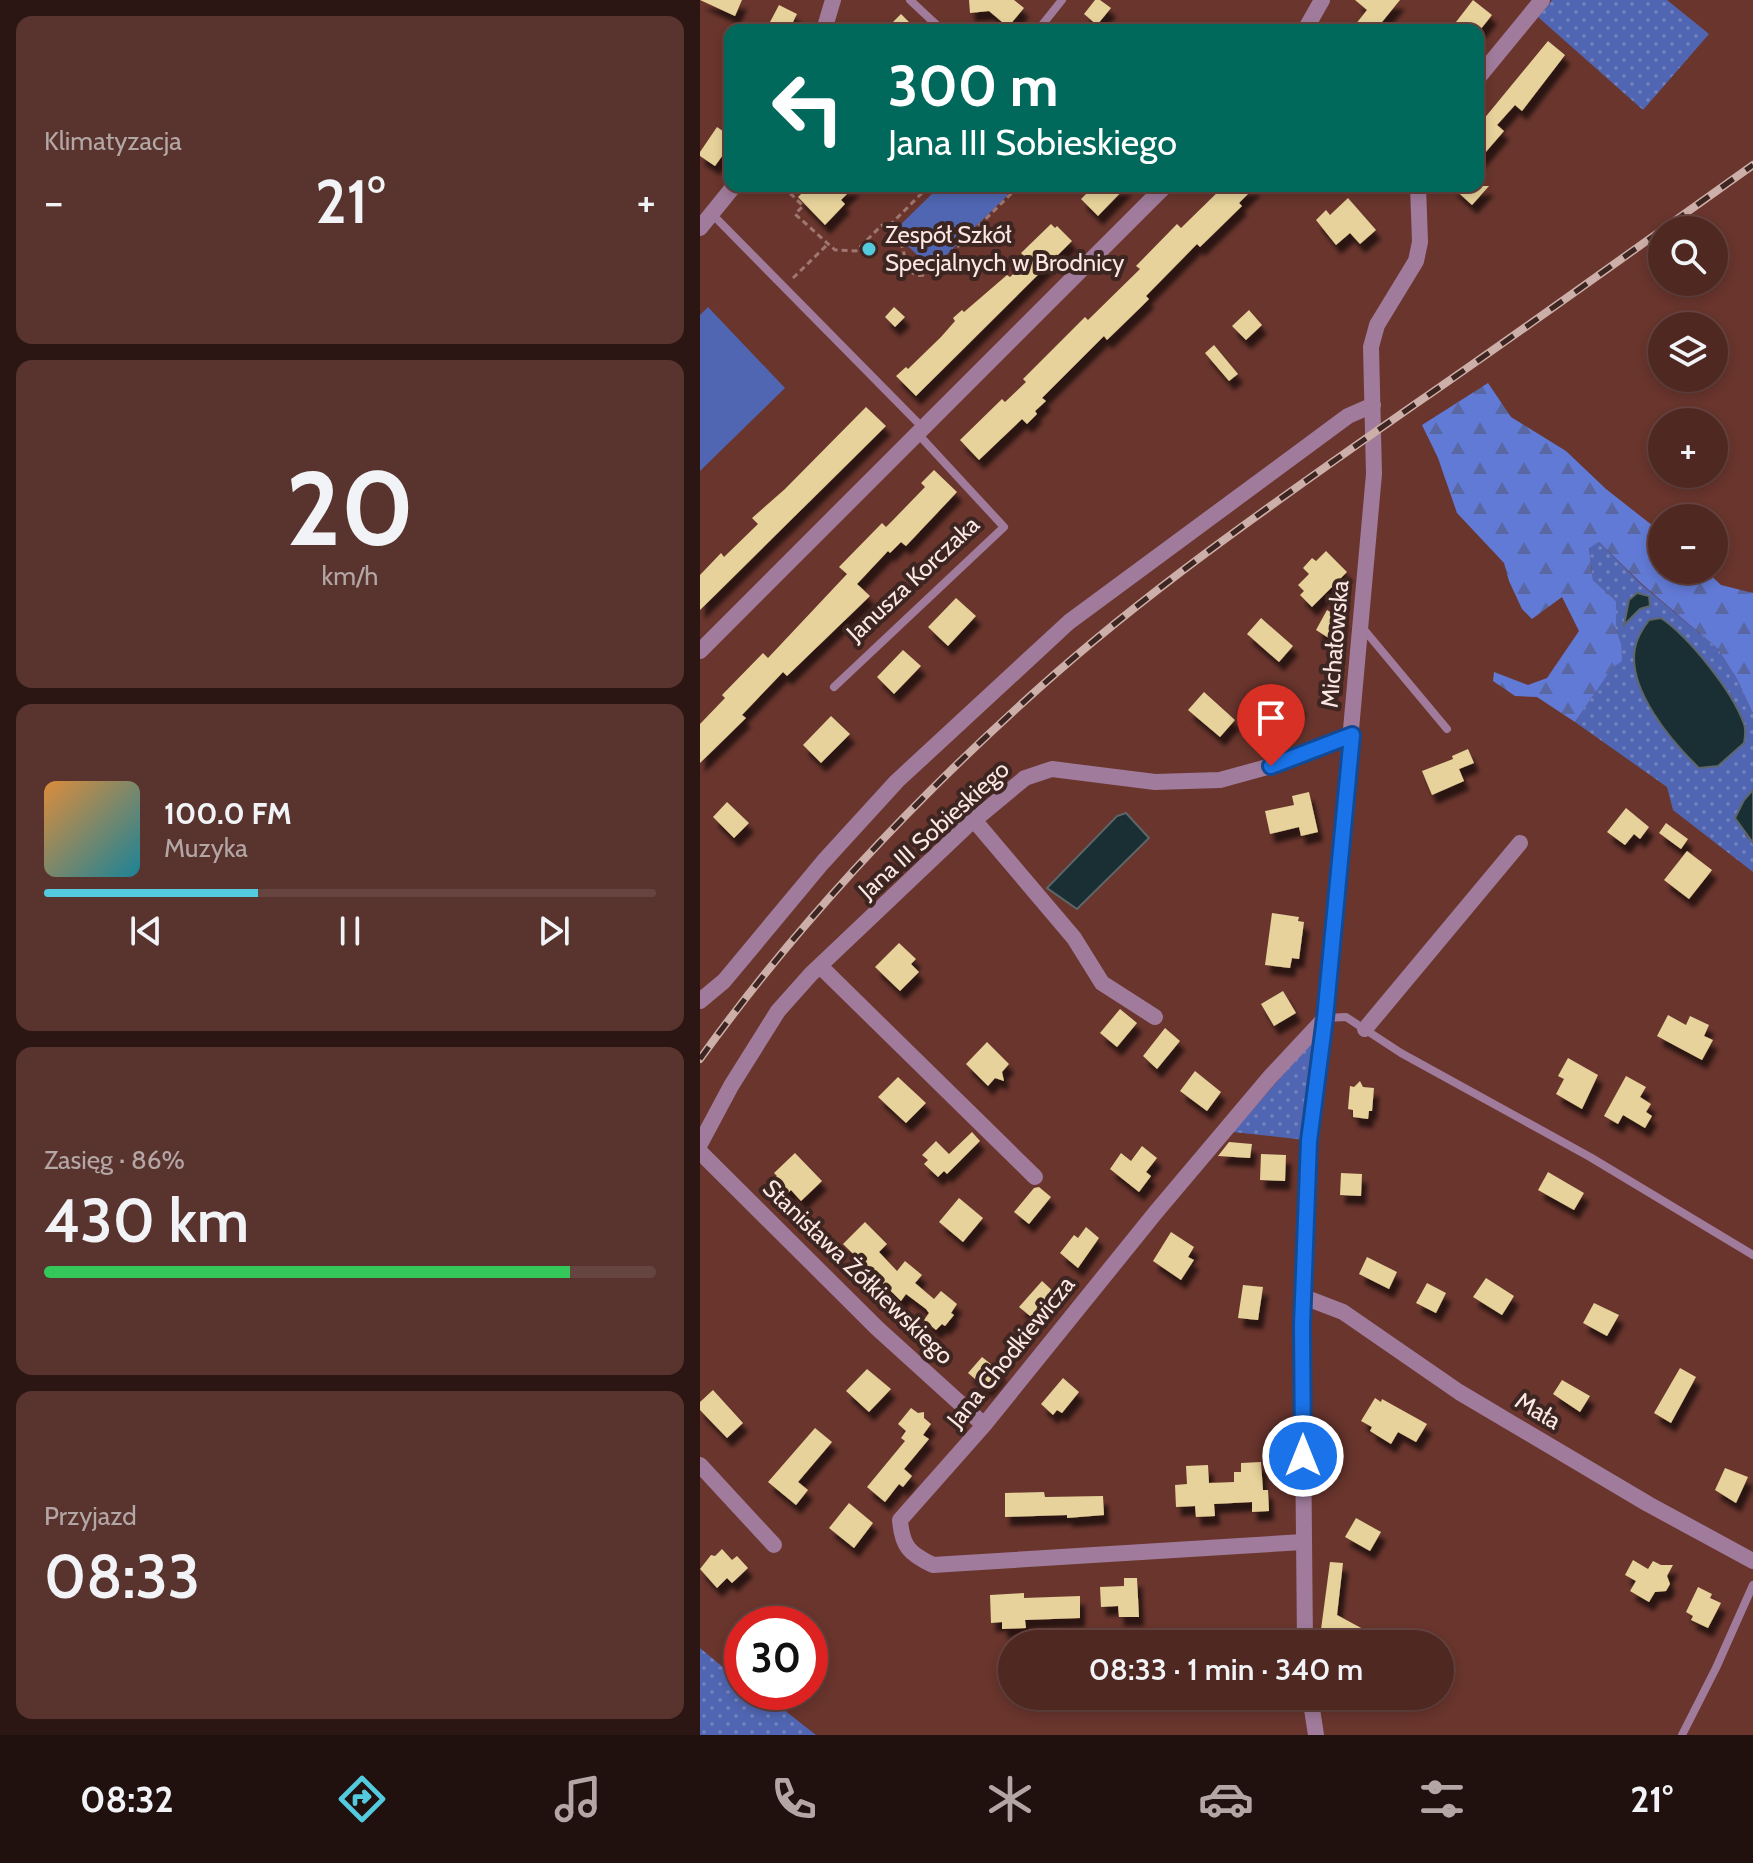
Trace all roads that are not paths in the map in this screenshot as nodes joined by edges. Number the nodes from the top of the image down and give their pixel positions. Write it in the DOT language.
graph roads {
  1 [pos="833,0"];
  2 [pos="910,0"];
  3 [pos="1062,0"];
  4 [pos="1322,0"];
  5 [pos="1542,0"];
  6 [pos="826,24"];
  7 [pos="936,24"];
  8 [pos="1043,24"];
  9 [pos="1308,24"];
  10 [pos="1484,71"];
  11 [pos="730,192"];
  12 [pos="1159,192"];
  13 [pos="1418,192"];
  14 [pos="713,215"];
  15 [pos="700,228"];
  16 [pos="1373,405"];
  17 [pos="921,431"];
  18 [pos="1361,626"];
  19 [pos="700,651"];
  20 [pos="834,687"];
  21 [pos="1447,729"];
  22 [pos="1352,735"];
  23 [pos="974,820"];
  24 [pos="1520,843"];
  25 [pos="820,966"];
  26 [pos="700,1001"];
  27 [pos="1155,1017"];
  28 [pos="1325,1018"];
  29 [pos="1365,1029"];
  30 [pos="700,1144"];
  31 [pos="700,1152"];
  32 [pos="1035,1177"];
  33 [pos="1753,1255"];
  34 [pos="1304,1297"];
  35 [pos="984,1425"];
  36 [pos="700,1465"];
  37 [pos="1303,1542"];
  38 [pos="774,1545"];
  39 [pos="1753,1561"];
  40 [pos="1753,1585"];
  41 [pos="1305,1630"];
  42 [pos="1312,1710"];
  43 [pos="1316,1735"];
  44 [pos="1682,1735"];
  1 -- 6 [label="street"];
  2 -- 7 [label="lane"];
  3 -- 8 [label="lane"];
  4 -- 9 [label="street"];
  5 -- 10 [label="street"];
  11 -- 14 [label="street"];
  12 -- 17 [label="street"];
  13 -- 16 [label="street, Michałowska"];
  14 -- 15 [label="street"];
  14 -- 17 [label="lane"];
  16 -- 18 [label="street, Michałowska"];
  16 -- 26 [label="street"];
  17 -- 19 [label="street"];
  17 -- 20 [label="lane, Janusza Korczaka"];
  18 -- 21 [label="lane"];
  18 -- 22 [label="street, Michałowska"];
  22 -- 23 [label="street, Jana III Sobieskiego"];
  22 -- 28 [label="street, Michałowska"];
  23 -- 25 [label="street, Jana III Sobieskiego"];
  23 -- 27 [label="street"];
  24 -- 29 [label="street"];
  25 -- 30 [label="street, Jana III Sobieskiego"];
  25 -- 32 [label="street"];
  28 -- 29 [label="lane"];
  28 -- 34 [label="street, Michałowska"];
  28 -- 35 [label="street, Jana Chodkiewicza"];
  29 -- 33 [label="lane"];
  31 -- 35 [label="street, Stanisława Żółkiewskiego"];
  34 -- 37 [label="street, Michałowska"];
  34 -- 39 [label="street, Mała"];
  35 -- 37 [label="street, Jana Chodkiewicza"];
  36 -- 38 [label="street"];
  37 -- 41 [label="street, Michałowska"];
  40 -- 44 [label="lane"];
  42 -- 43 [label="street"];
}
